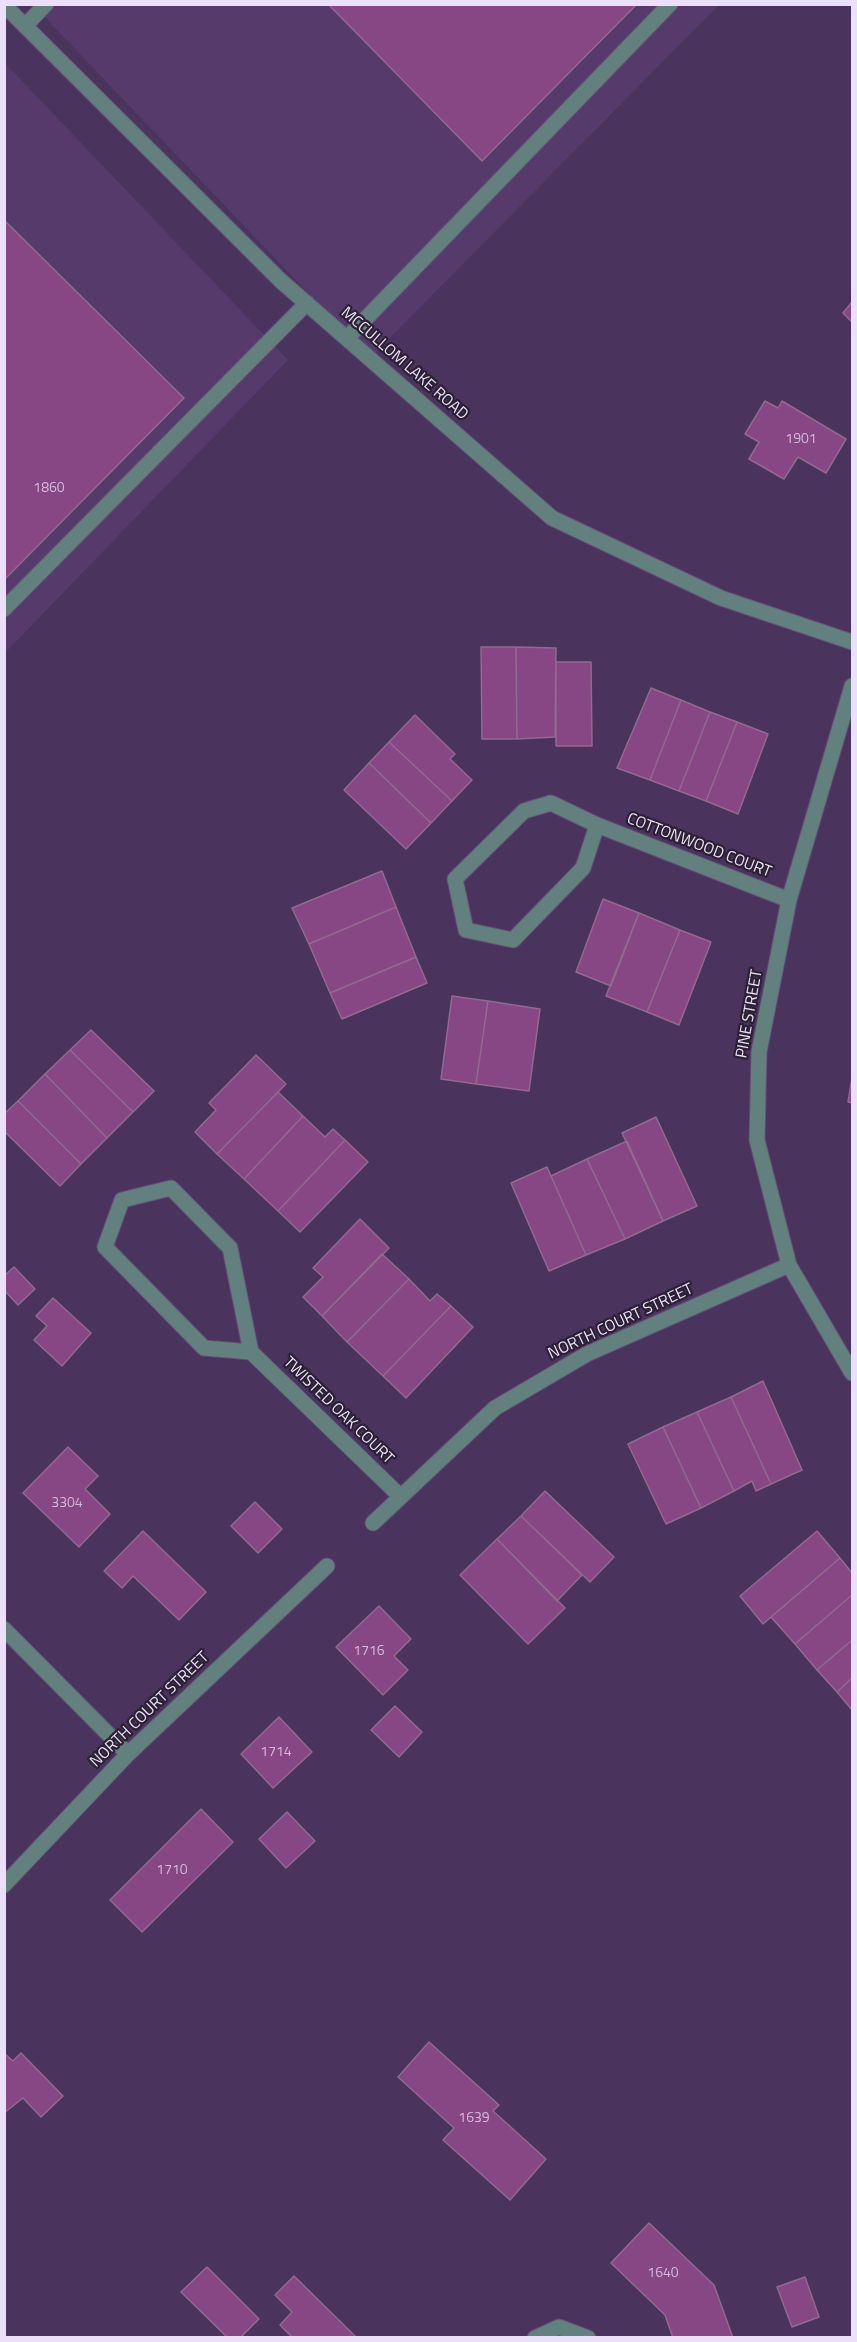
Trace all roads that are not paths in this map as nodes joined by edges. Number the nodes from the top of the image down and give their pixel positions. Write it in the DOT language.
graph roads {
  1 [pos="46,4"];
  2 [pos="670,4"];
  3 [pos="4,5"];
  4 [pos="25,26"];
  5 [pos="307,303"];
  6 [pos="347,338"];
  7 [pos="4,609"];
  8 [pos="852,642"];
  9 [pos="852,686"];
  10 [pos="597,825"];
  11 [pos="789,900"];
  12 [pos="789,1265"];
  13 [pos="251,1352"];
  14 [pos="852,1373"];
  15 [pos="400,1496"];
  16 [pos="373,1523"];
  17 [pos="327,1566"];
  18 [pos="4,1629"];
  19 [pos="128,1754"];
  20 [pos="4,1885"];
  21 [pos="536,2337"];
  22 [pos="588,2337"];
  1 -- 4 [label="street"];
  2 -- 6 [label="street"];
  3 -- 4 [label="street, MCCULLOM LAKE ROAD"];
  4 -- 5 [label="street, MCCULLOM LAKE ROAD"];
  5 -- 6 [label="street, MCCULLOM LAKE ROAD"];
  5 -- 7 [label="street"];
  6 -- 8 [label="street, MCCULLOM LAKE ROAD"];
  9 -- 11 [label="street, PINE STREET"];
  10 -- 10 [label="street, COTTONWOOD COURT"];
  10 -- 11 [label="street, COTTONWOOD COURT"];
  11 -- 12 [label="street, PINE STREET"];
  12 -- 14 [label="street, PINE STREET"];
  12 -- 15 [label="street, NORTH COURT STREET"];
  13 -- 13 [label="street"];
  13 -- 15 [label="street, TWISTED OAK COURT"];
  15 -- 16 [label="street, NORTH COURT STREET"];
  17 -- 19 [label="street, NORTH COURT STREET"];
  18 -- 19 [label="street"];
  19 -- 20 [label="street, NORTH COURT STREET"];
  21 -- 22 [label="street"];
}
